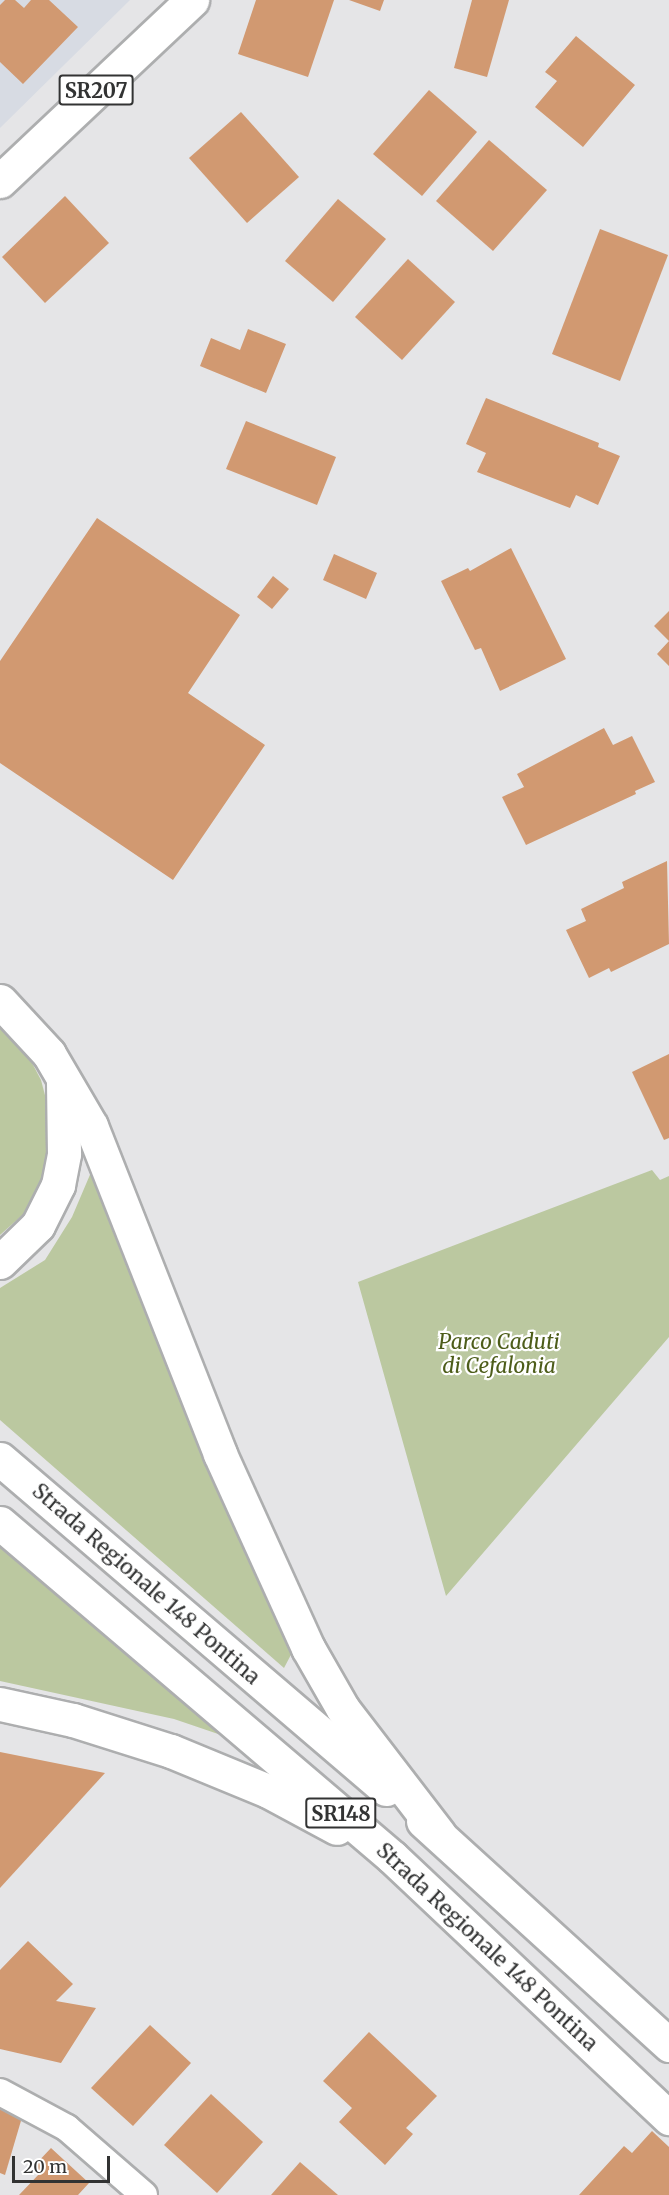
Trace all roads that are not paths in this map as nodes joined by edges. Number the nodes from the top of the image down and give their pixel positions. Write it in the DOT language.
graph roads {
  1 [pos="192,0"];
  2 [pos="0,181"];
  3 [pos="0,1001"];
  4 [pos="62,1073"];
  5 [pos="0,1262"];
  6 [pos="0,1459"];
  7 [pos="0,1523"];
  8 [pos="0,1704"];
  9 [pos="439,1834"];
  10 [pos="392,1857"];
  11 [pos="669,2045"];
  12 [pos="0,2092"];
  13 [pos="669,2118"];
  14 [pos="144,2195"];
  1 -- 2 [label="main road, SR207"];
  3 -- 4 [label="main road"];
  4 -- 5 [label="main road"];
  4 -- 9 [label="main road"];
  6 -- 9 [label="main road, Strada Regionale 148 Pontina / SR148"];
  7 -- 10 [label="main road, Strada Regionale 148 Pontina / SR148"];
  8 -- 10 [label="main road"];
  9 -- 11 [label="main road, Strada Regionale 148 Pontina / SR148"];
  10 -- 13 [label="main road, Strada Regionale 148 Pontina / SR148"];
  12 -- 14 [label="street"];
}
